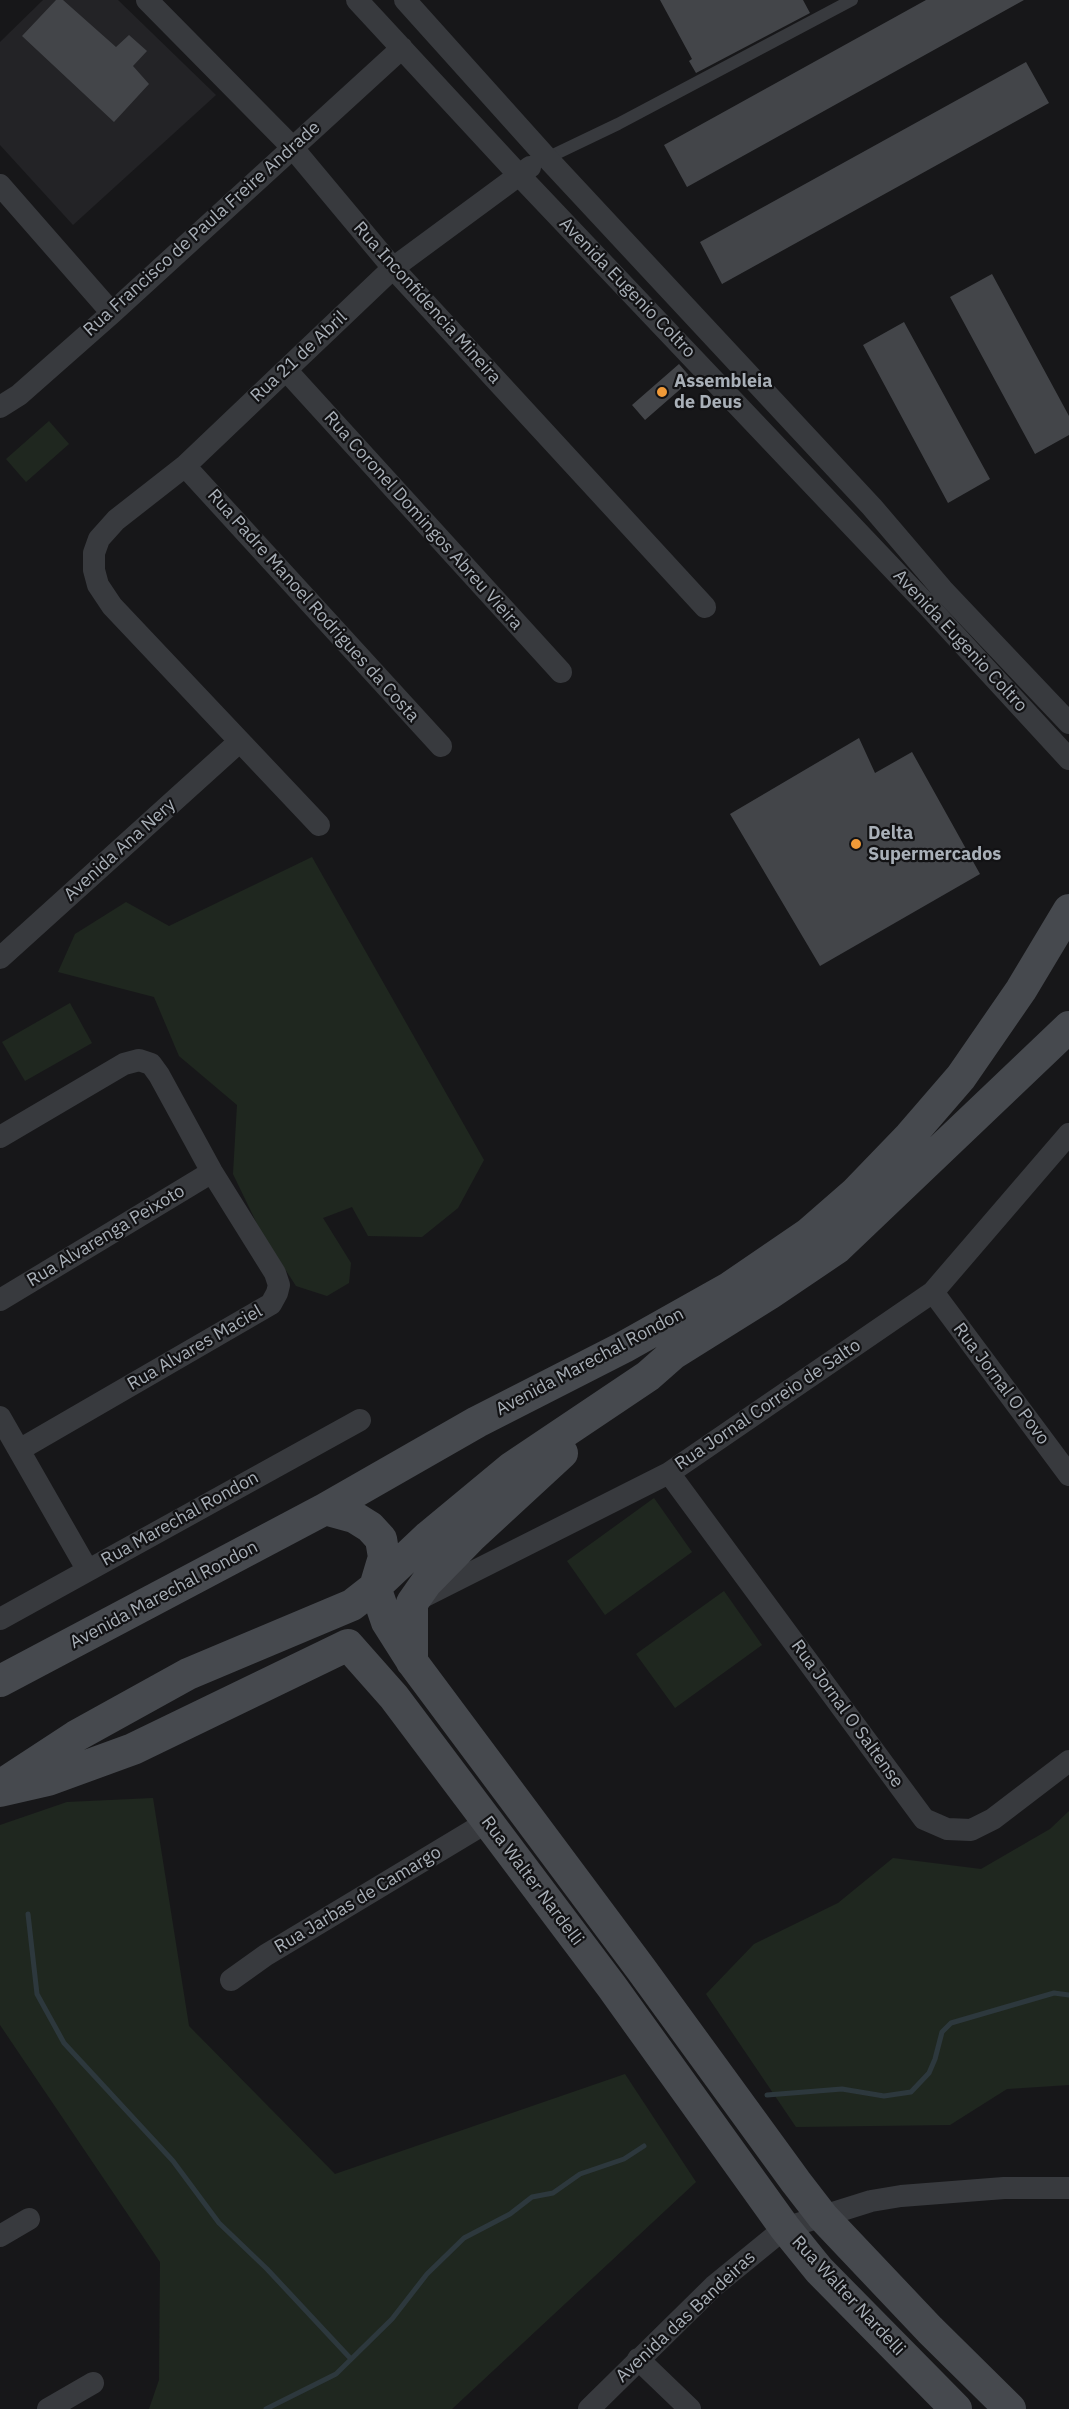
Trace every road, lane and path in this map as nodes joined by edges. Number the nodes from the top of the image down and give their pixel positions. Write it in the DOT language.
graph roads {
  1 [pos="147,0"];
  2 [pos="357,0"];
  3 [pos="405,0"];
  4 [pos="852,0"];
  5 [pos="402,48"];
  6 [pos="292,147"];
  7 [pos="547,158"];
  8 [pos="519,175"];
  9 [pos="0,185"];
  10 [pos="393,268"];
  11 [pos="112,313"];
  12 [pos="286,370"];
  13 [pos="748,375"];
  14 [pos="728,393"];
  15 [pos="0,407"];
  16 [pos="185,466"];
  17 [pos="935,597"];
  18 [pos="705,607"];
  19 [pos="561,672"];
  20 [pos="1069,723"];
  21 [pos="239,742"];
  22 [pos="441,746"];
  23 [pos="1069,759"];
  24 [pos="319,825"];
  25 [pos="1069,910"];
  26 [pos="0,958"];
  27 [pos="1069,1027"];
  28 [pos="1069,1134"];
  29 [pos="0,1137"];
  30 [pos="212,1172"];
  31 [pos="933,1292"];
  32 [pos="0,1300"];
  33 [pos="648,1376"];
  34 [pos="0,1417"];
  35 [pos="360,1420"];
  36 [pos="19,1450"];
  37 [pos="669,1473"];
  38 [pos="1069,1475"];
  39 [pos="325,1509"];
  40 [pos="87,1569"];
  41 [pos="375,1587"];
  42 [pos="412,1603"];
  43 [pos="0,1618"];
  44 [pos="412,1663"];
  45 [pos="0,1681"];
  46 [pos="1069,1761"];
  47 [pos="0,1786"];
  48 [pos="0,1791"];
  49 [pos="487,1822"];
  50 [pos="231,1980"];
  51 [pos="1069,2190"];
  52 [pos="823,2217"];
  53 [pos="29,2219"];
  54 [pos="785,2229"];
  55 [pos="0,2236"];
  56 [pos="638,2359"];
  57 [pos="93,2383"];
  58 [pos="48,2409"];
  59 [pos="589,2409"];
  60 [pos="690,2409"];
  61 [pos="956,2409"];
  62 [pos="1010,2409"];
  1 -- 6 [label="street, Rua Inconfidencia Mineira"];
  2 -- 5 [label="street, Avenida Eugenio Coltro"];
  3 -- 7 [label="street, Avenida Eugenio Coltro"];
  4 -- 7 [label="lane"];
  5 -- 6 [label="street, Rua Francisco de Paula Freire Andrade"];
  5 -- 8 [label="street, Avenida Eugenio Coltro"];
  6 -- 10 [label="street, Rua Inconfidencia Mineira"];
  6 -- 11 [label="street, Rua Francisco de Paula Freire Andrade"];
  7 -- 8 [label="street, Rua 21 de Abril"];
  7 -- 13 [label="street, Avenida Eugenio Coltro"];
  8 -- 10 [label="street, Rua 21 de Abril"];
  8 -- 14 [label="street, Avenida Eugenio Coltro"];
  9 -- 11 [label="street"];
  10 -- 12 [label="street, Rua 21 de Abril"];
  10 -- 18 [label="street, Rua Inconfidencia Mineira"];
  11 -- 15 [label="street, Rua Francisco de Paula Freire Andrade"];
  12 -- 16 [label="street, Rua 21 de Abril"];
  12 -- 19 [label="street, Rua Coronel Domingos Abreu Vieira"];
  13 -- 14 [label="street"];
  13 -- 17 [label="street, Avenida Eugenio Coltro"];
  14 -- 17 [label="street, Avenida Eugenio Coltro"];
  16 -- 21 [label="street, Rua 21 de Abril"];
  16 -- 22 [label="street, Rua Padre Manoel Rodrigues da Costa"];
  17 -- 20 [label="street, Avenida Eugenio Coltro"];
  17 -- 23 [label="street, Avenida Eugenio Coltro"];
  21 -- 24 [label="street"];
  21 -- 26 [label="street, Avenida Ana Nery"];
  25 -- 39 [label="main road, Avenida Marechal Rondon"];
  27 -- 33 [label="main road, Avenida Marechal Rondon"];
  28 -- 31 [label="street, Rua Jornal Correio de Salto"];
  29 -- 30 [label="street, Rua Alvares Maciel"];
  30 -- 32 [label="street, Rua Alvarenga Peixoto"];
  30 -- 36 [label="street, Rua Alvares Maciel"];
  31 -- 37 [label="street, Rua Jornal Correio de Salto"];
  31 -- 38 [label="street, Rua Jornal O Povo"];
  33 -- 41 [label="main road, Avenida Marechal Rondon"];
  33 -- 42 [label="main road"];
  34 -- 36 [label="street"];
  35 -- 40 [label="street, Rua Marechal Rondon"];
  36 -- 40 [label="street"];
  37 -- 42 [label="street, Rua Jornal Correio de Salto"];
  37 -- 46 [label="street, Rua Jornal O Saltense"];
  39 -- 41 [label="main road"];
  39 -- 45 [label="main road, Avenida Marechal Rondon"];
  40 -- 43 [label="street, Rua Marechal Rondon"];
  41 -- 44 [label="main road, Rua Walter Nardelli"];
  41 -- 47 [label="main road, Avenida Marechal Rondon"];
  42 -- 44 [label="main road"];
  44 -- 52 [label="main road, Rua Walter Nardelli"];
  48 -- 49 [label="main road, Rua Walter Nardelli"];
  49 -- 50 [label="street, Rua Jarbas de Camargo"];
  49 -- 54 [label="main road, Rua Walter Nardelli"];
  51 -- 52 [label="street, Avenida das Bandeiras"];
  52 -- 54 [label="street, Avenida das Bandeiras"];
  52 -- 62 [label="main road, Rua Walter Nardelli"];
  53 -- 55 [label="street"];
  54 -- 56 [label="street, Avenida das Bandeiras"];
  54 -- 61 [label="main road, Rua Walter Nardelli"];
  56 -- 59 [label="street, Avenida das Bandeiras"];
  56 -- 60 [label="street"];
  57 -- 58 [label="street"];
}
